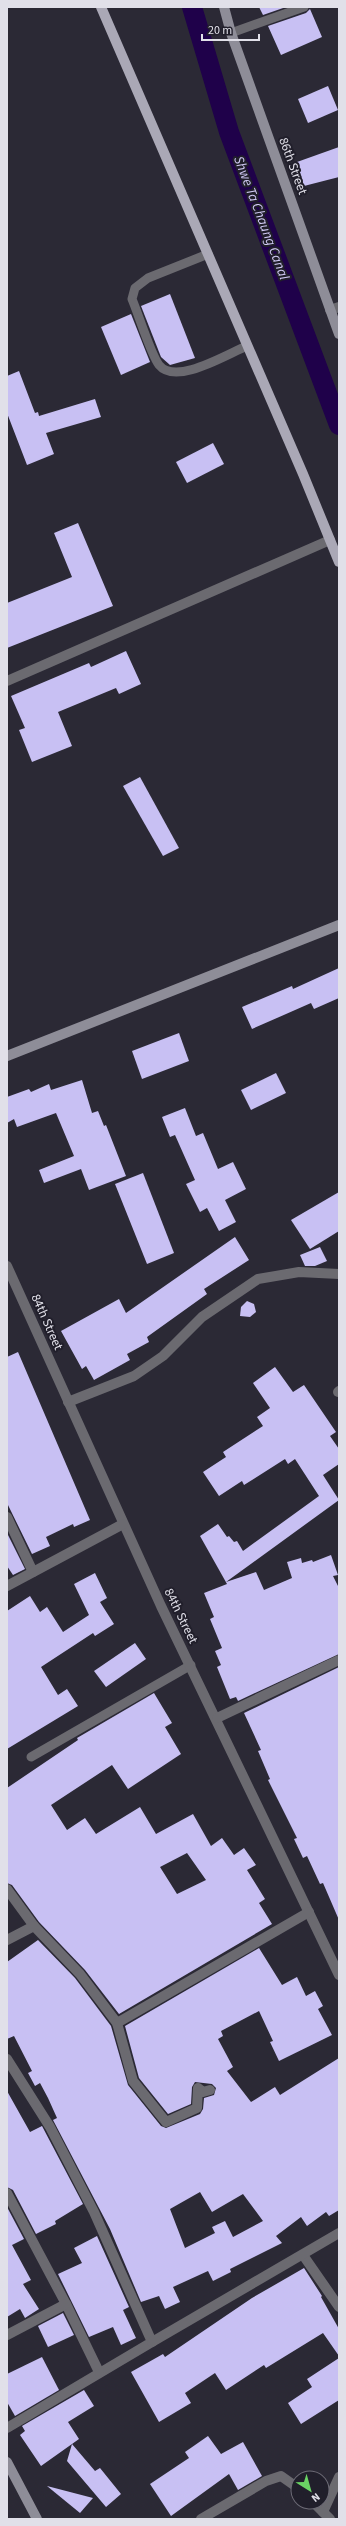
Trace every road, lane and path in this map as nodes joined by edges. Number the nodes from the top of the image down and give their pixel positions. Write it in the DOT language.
graph roads {
  1 [pos="101,7"];
  2 [pos="224,7"];
  3 [pos="304,7"];
  4 [pos="231,33"];
  5 [pos="208,254"];
  6 [pos="335,308"];
  7 [pos="339,334"];
  8 [pos="247,346"];
  9 [pos="330,540"];
  10 [pos="339,562"];
  11 [pos="7,681"];
  12 [pos="339,925"];
  13 [pos="7,1056"];
  14 [pos="7,1266"];
  15 [pos="339,1274"];
  16 [pos="68,1402"];
  17 [pos="7,1517"];
  18 [pos="123,1524"];
  19 [pos="33,1572"];
  20 [pos="7,1586"];
  21 [pos="339,1660"];
  22 [pos="191,1665"];
  23 [pos="217,1718"];
  24 [pos="31,1757"];
  25 [pos="7,1889"];
  26 [pos="309,1912"];
  27 [pos="34,1926"];
  28 [pos="7,1940"];
  29 [pos="339,1975"];
  30 [pos="117,2023"];
  31 [pos="7,2060"];
  32 [pos="210,2090"];
  33 [pos="7,2192"];
  34 [pos="339,2233"];
  35 [pos="303,2255"];
  36 [pos="66,2304"];
  37 [pos="339,2307"];
  38 [pos="7,2336"];
  39 [pos="152,2342"];
  40 [pos="99,2372"];
  41 [pos="7,2428"];
  42 [pos="7,2462"];
  43 [pos="339,2477"];
  44 [pos="290,2482"];
  45 [pos="326,2515"];
  46 [pos="37,2519"];
  47 [pos="201,2519"];
  1 -- 5 [label="main road"];
  2 -- 4 [label="street, 86th Street"];
  3 -- 4 [label="lane"];
  4 -- 6 [label="street, 86th Street"];
  5 -- 8 [label="main road"];
  5 -- 8 [label="lane"];
  6 -- 7 [label="street, 86th Street"];
  8 -- 9 [label="main road"];
  9 -- 10 [label="main road"];
  9 -- 11 [label="street"];
  12 -- 13 [label="street"];
  14 -- 16 [label="street, 84th Street"];
  15 -- 16 [label="street"];
  16 -- 18 [label="street, 84th Street"];
  17 -- 19 [label="street"];
  18 -- 19 [label="street"];
  18 -- 22 [label="street, 84th Street"];
  19 -- 20 [label="street"];
  21 -- 23 [label="street"];
  22 -- 23 [label="street, 84th Street"];
  22 -- 24 [label="lane"];
  23 -- 26 [label="street, 84th Street"];
  25 -- 27 [label="street"];
  26 -- 29 [label="street, 84th Street"];
  26 -- 30 [label="street"];
  27 -- 28 [label="street"];
  27 -- 30 [label="street"];
  30 -- 32 [label="street"];
  31 -- 39 [label="street"];
  33 -- 36 [label="street"];
  34 -- 35 [label="street"];
  35 -- 37 [label="street"];
  35 -- 39 [label="street"];
  36 -- 38 [label="street"];
  36 -- 40 [label="street"];
  39 -- 40 [label="street"];
  40 -- 41 [label="street"];
  42 -- 46 [label="street"];
  43 -- 45 [label="street"];
  44 -- 47 [label="street"];
}
